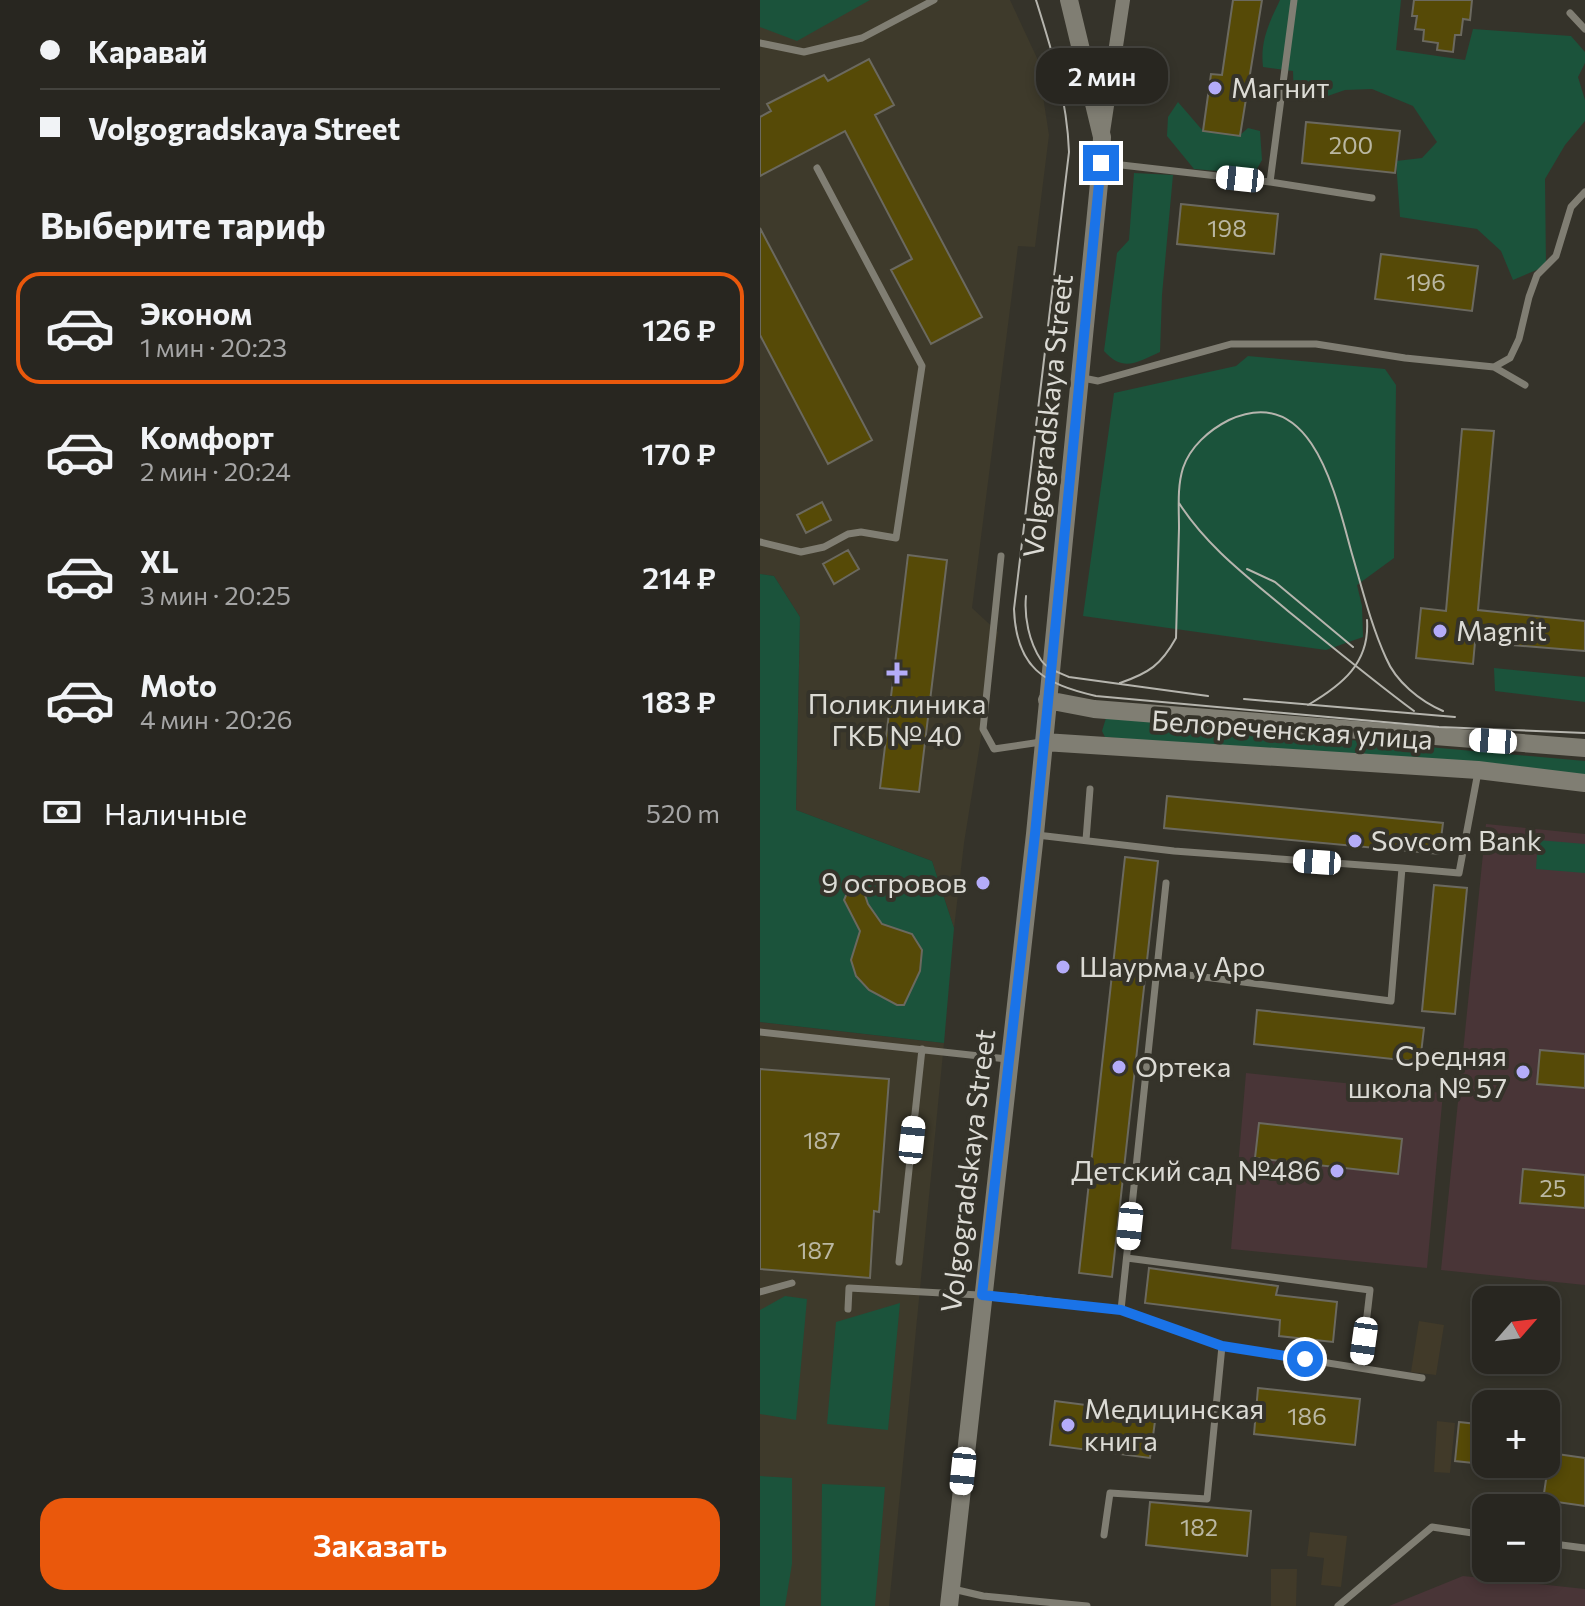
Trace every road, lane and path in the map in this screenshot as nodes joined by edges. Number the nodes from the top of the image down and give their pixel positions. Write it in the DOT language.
graph roads {
  1 [pos="1069,0"];
  2 [pos="1123,0"];
  3 [pos="1294,0"];
  4 [pos="930,1"];
  5 [pos="1570,13"];
  6 [pos="1585,29"];
  7 [pos="760,43"];
  8 [pos="1102,137"];
  9 [pos="1101,163"];
  10 [pos="817,168"];
  11 [pos="1270,182"];
  12 [pos="1585,192"];
  13 [pos="1372,198"];
  14 [pos="1494,367"];
  15 [pos="1081,377"];
  16 [pos="1525,385"];
  17 [pos="760,542"];
  18 [pos="1001,556"];
  19 [pos="1047,700"];
  20 [pos="1044,742"];
  21 [pos="1585,748"];
  22 [pos="1478,770"];
  23 [pos="1585,783"];
  24 [pos="1090,789"];
  25 [pos="1035,834"];
  26 [pos="1086,840"];
  27 [pos="1402,868"];
  28 [pos="1166,883"];
  29 [pos="1157,971"];
  30 [pos="760,1032"];
  31 [pos="922,1049"];
  32 [pos="1009,1060"];
  33 [pos="1127,1258"];
  34 [pos="899,1262"];
  35 [pos="792,1283"];
  36 [pos="760,1292"];
  37 [pos="982,1295"];
  38 [pos="848,1309"];
  39 [pos="1121,1310"];
  40 [pos="1222,1346"];
  41 [pos="1361,1367"];
  42 [pos="1422,1378"];
  43 [pos="1472,1533"];
  44 [pos="1104,1535"];
  45 [pos="1560,1545"];
  46 [pos="1585,1548"];
  47 [pos="950,1597"];
  48 [pos="1087,1606"];
  49 [pos="1338,1606"];
  1 -- 8 [label="street, Volgogradskaya Street"];
  2 -- 8 [label="street"];
  3 -- 11 [label="lane"];
  4 -- 7 [label="lane"];
  5 -- 6 [label="lane"];
  8 -- 9 [label="street, Volgogradskaya Street"];
  9 -- 11 [label="lane"];
  9 -- 15 [label="street, Volgogradskaya Street"];
  10 -- 17 [label="lane"];
  11 -- 13 [label="lane"];
  12 -- 14 [label="lane"];
  14 -- 15 [label="lane"];
  14 -- 16 [label="lane"];
  15 -- 19 [label="street, Volgogradskaya Street"];
  18 -- 20 [label="lane"];
  19 -- 20 [label="street, Volgogradskaya Street"];
  19 -- 21 [label="street"];
  20 -- 22 [label="street, Белореченская улица"];
  20 -- 25 [label="street, Volgogradskaya Street"];
  22 -- 23 [label="street, Белореченская улица"];
  22 -- 27 [label="lane"];
  24 -- 26 [label="lane"];
  25 -- 26 [label="lane"];
  25 -- 32 [label="street, Volgogradskaya Street"];
  26 -- 27 [label="lane"];
  27 -- 29 [label="lane"];
  28 -- 29 [label="lane"];
  29 -- 33 [label="lane"];
  30 -- 31 [label="lane"];
  31 -- 32 [label="lane"];
  31 -- 34 [label="lane"];
  32 -- 37 [label="street, Volgogradskaya Street"];
  33 -- 39 [label="lane"];
  33 -- 41 [label="lane"];
  35 -- 36 [label="lane"];
  37 -- 38 [label="lane"];
  37 -- 39 [label="lane"];
  37 -- 47 [label="street, Volgogradskaya Street"];
  39 -- 40 [label="lane"];
  40 -- 41 [label="lane"];
  40 -- 44 [label="lane"];
  41 -- 42 [label="lane"];
  43 -- 49 [label="lane"];
  45 -- 46 [label="lane"];
  47 -- 48 [label="lane"];
}
